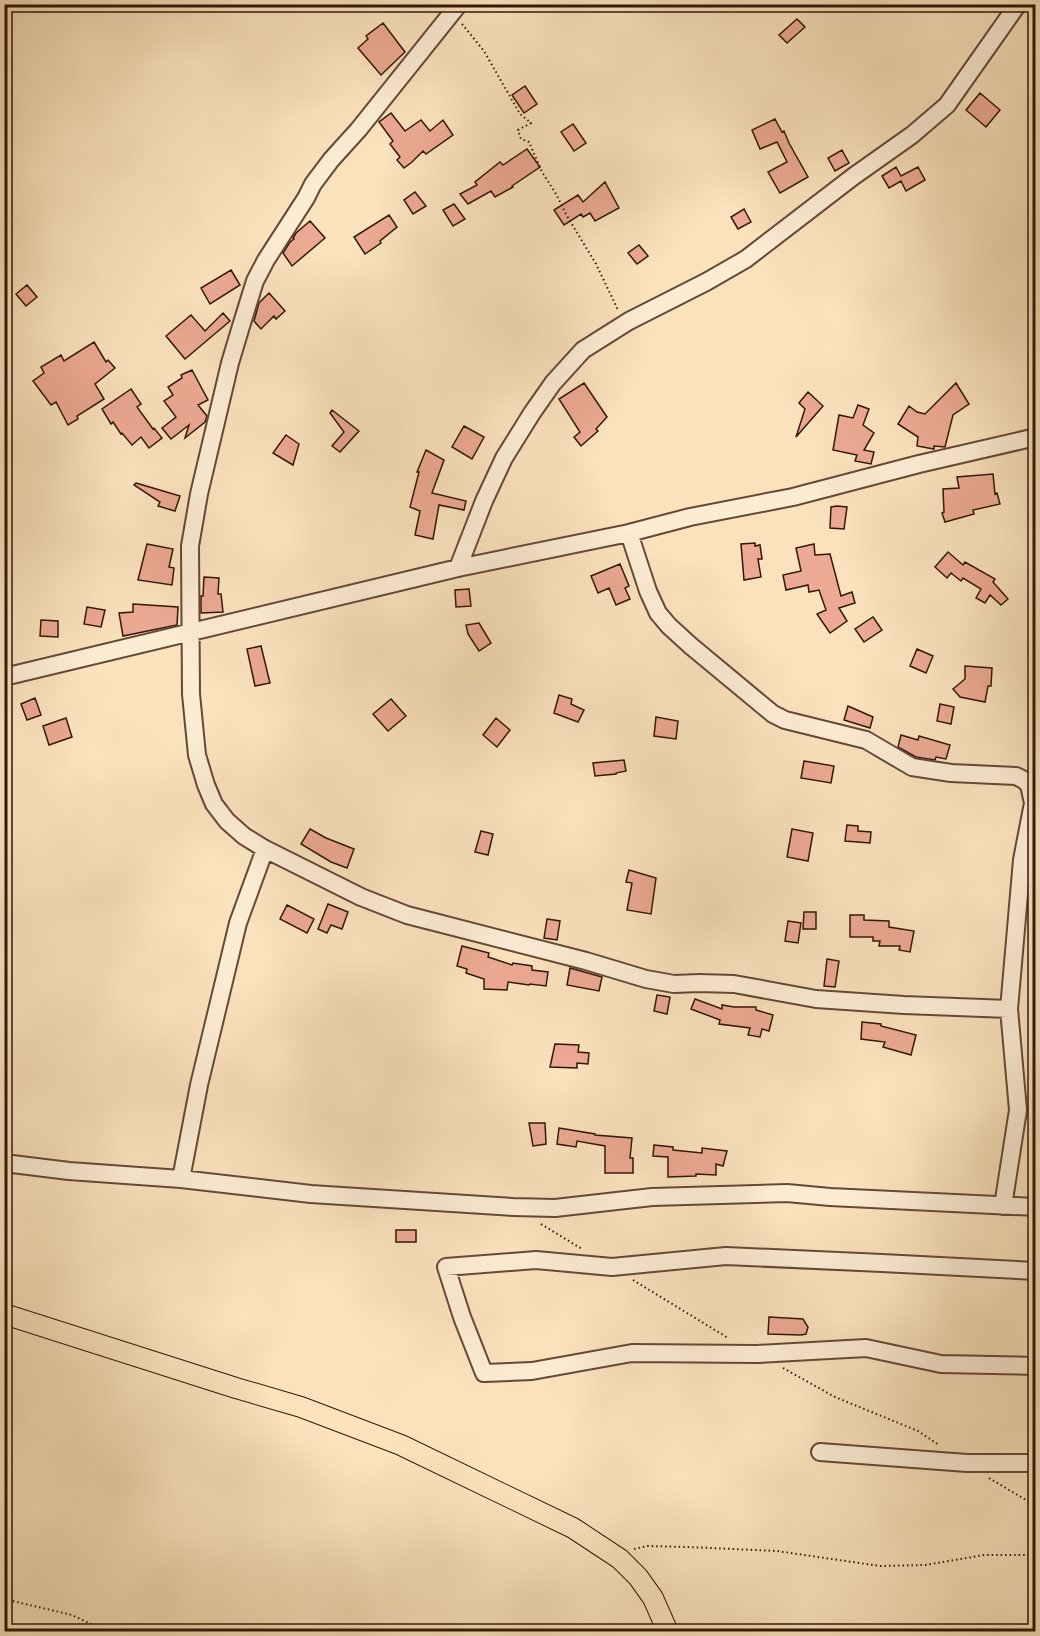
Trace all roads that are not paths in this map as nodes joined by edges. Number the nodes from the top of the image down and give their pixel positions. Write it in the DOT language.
graph roads {
  1 [pos="1018,4"];
  2 [pos="455,8"];
  3 [pos="1035,437"];
  4 [pos="629,533"];
  5 [pos="458,568"];
  6 [pos="190,632"];
  7 [pos="4,677"];
  8 [pos="264,849"];
  9 [pos="1009,1009"];
  10 [pos="4,1163"];
  11 [pos="181,1179"];
  12 [pos="1003,1206"];
  13 [pos="1035,1207"];
  14 [pos="1035,1272"];
  15 [pos="4,1314"];
  16 [pos="1035,1366"];
  17 [pos="820,1452"];
  18 [pos="1035,1463"];
  19 [pos="668,1632"];
  1 -- 5 [label="street"];
  2 -- 6 [label="street"];
  3 -- 4 [label="street"];
  4 -- 5 [label="street"];
  4 -- 9 [label="street"];
  5 -- 6 [label="street"];
  6 -- 7 [label="street"];
  6 -- 8 [label="street"];
  8 -- 9 [label="street"];
  8 -- 11 [label="street"];
  9 -- 12 [label="street"];
  10 -- 11 [label="street"];
  11 -- 12 [label="street"];
  12 -- 13 [label="street"];
  14 -- 16 [label="street"];
  15 -- 19 [label="main road"];
  17 -- 18 [label="street"];
}
